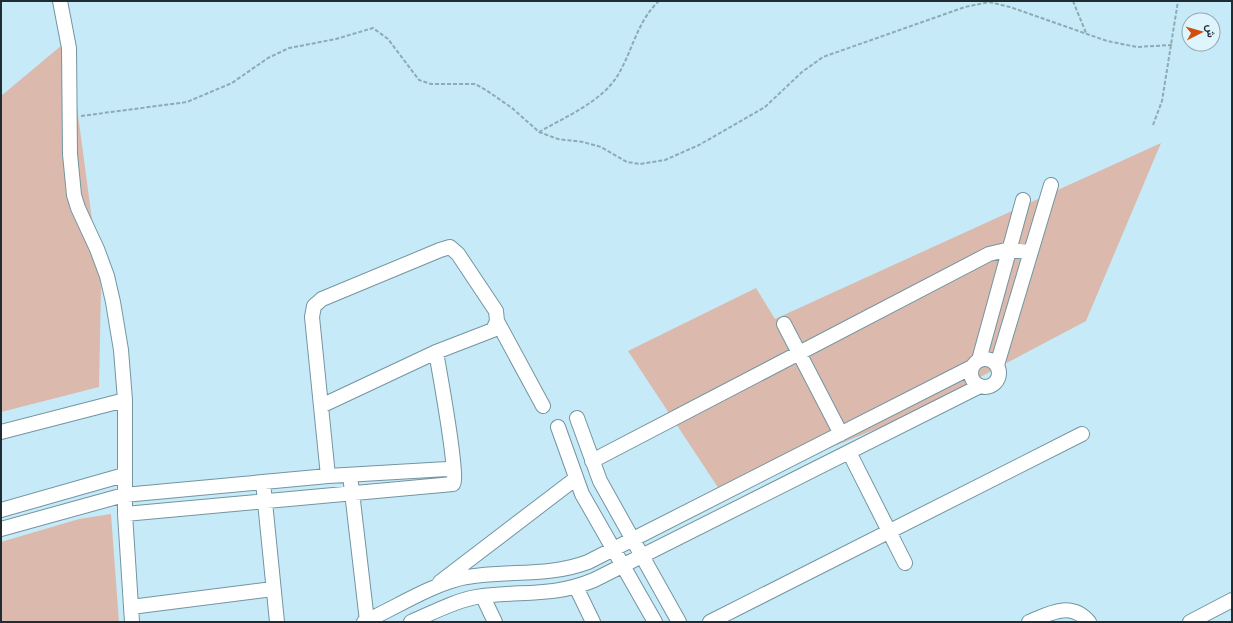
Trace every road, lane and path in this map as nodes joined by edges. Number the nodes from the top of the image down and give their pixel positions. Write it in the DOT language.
graph roads {
  1 [pos="60,1"];
  2 [pos="658,1"];
  3 [pos="1073,1"];
  4 [pos="1178,1"];
  5 [pos="1086,33"];
  6 [pos="1172,45"];
  7 [pos="70,118"];
  8 [pos="1153,124"];
  9 [pos="539,132"];
  10 [pos="1051,185"];
  11 [pos="1024,200"];
  12 [pos="1017,224"];
  13 [pos="1037,230"];
  14 [pos="1010,250"];
  15 [pos="1031,252"];
  16 [pos="497,321"];
  17 [pos="784,324"];
  18 [pos="436,352"];
  19 [pos="799,353"];
  20 [pos="976,364"];
  21 [pos="997,365"];
  22 [pos="980,386"];
  23 [pos="125,400"];
  24 [pos="321,406"];
  25 [pos="543,406"];
  26 [pos="577,418"];
  27 [pos="558,428"];
  28 [pos="1,432"];
  29 [pos="841,434"];
  30 [pos="1082,434"];
  31 [pos="849,452"];
  32 [pos="592,461"];
  33 [pos="453,466"];
  34 [pos="436,470"];
  35 [pos="350,474"];
  36 [pos="124,475"];
  37 [pos="328,476"];
  38 [pos="575,479"];
  39 [pos="263,482"];
  40 [pos="438,486"];
  41 [pos="124,495"];
  42 [pos="352,495"];
  43 [pos="265,502"];
  44 [pos="1,510"];
  45 [pos="124,514"];
  46 [pos="1,529"];
  47 [pos="889,532"];
  48 [pos="633,539"];
  49 [pos="614,549"];
  50 [pos="642,556"];
  51 [pos="905,563"];
  52 [pos="623,566"];
  53 [pos="489,576"];
  54 [pos="466,578"];
  55 [pos="576,587"];
  56 [pos="272,589"];
  57 [pos="428,592"];
  58 [pos="481,597"];
  59 [pos="1232,600"];
  60 [pos="131,607"];
  61 [pos="386,617"];
  62 [pos="366,621"];
  63 [pos="132,622"];
  64 [pos="276,622"];
  65 [pos="411,622"];
  66 [pos="496,622"];
  67 [pos="593,622"];
  68 [pos="655,622"];
  69 [pos="679,622"];
  70 [pos="710,622"];
  71 [pos="1029,622"];
  72 [pos="1089,622"];
  73 [pos="1190,622"];
  1 -- 7 [label="street"];
  2 -- 9 [label="path"];
  3 -- 5 [label="path"];
  4 -- 6 [label="path"];
  5 -- 6 [label="path"];
  5 -- 9 [label="path"];
  6 -- 8 [label="path"];
  7 -- 9 [label="path"];
  7 -- 23 [label="street"];
  10 -- 13 [label="street"];
  11 -- 12 [label="street"];
  12 -- 13 [label="street"];
  12 -- 14 [label="street"];
  13 -- 15 [label="street"];
  14 -- 15 [label="street"];
  14 -- 19 [label="street"];
  14 -- 20 [label="street"];
  15 -- 21 [label="street"];
  16 -- 18 [label="street"];
  16 -- 24 [label="street"];
  16 -- 25 [label="street"];
  17 -- 19 [label="street"];
  18 -- 24 [label="street"];
  18 -- 33 [label="street"];
  19 -- 29 [label="street"];
  19 -- 32 [label="street"];
  20 -- 21 [label="street"];
  20 -- 22 [label="street"];
  20 -- 29 [label="street"];
  21 -- 22 [label="street"];
  22 -- 31 [label="street"];
  23 -- 28 [label="street"];
  23 -- 36 [label="street"];
  24 -- 37 [label="street"];
  26 -- 32 [label="street"];
  27 -- 38 [label="street"];
  29 -- 48 [label="street"];
  30 -- 47 [label="street"];
  31 -- 47 [label="street"];
  31 -- 50 [label="street"];
  32 -- 48 [label="street"];
  33 -- 34 [label="street"];
  33 -- 40 [label="street"];
  34 -- 35 [label="street"];
  34 -- 40 [label="street"];
  35 -- 37 [label="street"];
  35 -- 42 [label="street"];
  36 -- 41 [label="street"];
  36 -- 44 [label="street"];
  37 -- 39 [label="street"];
  38 -- 49 [label="street"];
  38 -- 57 [label="street"];
  39 -- 41 [label="street"];
  39 -- 43 [label="street"];
  40 -- 42 [label="street"];
  41 -- 45 [label="street"];
  41 -- 46 [label="street"];
  42 -- 43 [label="street"];
  42 -- 62 [label="street"];
  43 -- 45 [label="street"];
  43 -- 56 [label="street"];
  45 -- 60 [label="street"];
  47 -- 51 [label="street"];
  47 -- 70 [label="street"];
  48 -- 49 [label="street"];
  48 -- 50 [label="street"];
  49 -- 52 [label="street"];
  49 -- 53 [label="street"];
  50 -- 52 [label="street"];
  50 -- 69 [label="street"];
  52 -- 55 [label="street"];
  52 -- 68 [label="street"];
  53 -- 54 [label="street"];
  53 -- 58 [label="street"];
  54 -- 57 [label="street"];
  54 -- 58 [label="street"];
  55 -- 58 [label="street"];
  55 -- 67 [label="street"];
  56 -- 60 [label="street"];
  56 -- 64 [label="street"];
  57 -- 61 [label="street"];
  58 -- 65 [label="street"];
  58 -- 66 [label="street"];
  59 -- 73 [label="street"];
  60 -- 63 [label="street"];
  61 -- 62 [label="street"];
  71 -- 72 [label="street"];
}
